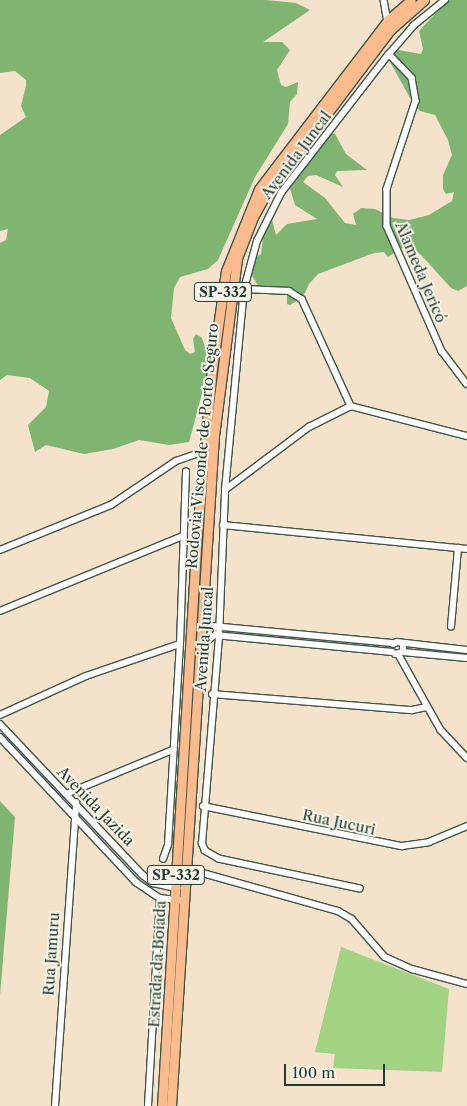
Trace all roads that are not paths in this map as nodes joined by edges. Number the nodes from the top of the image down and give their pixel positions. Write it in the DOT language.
graph roads {
  1 [pos="384,0"];
  2 [pos="411,0"];
  3 [pos="424,0"];
  4 [pos="445,0"];
  5 [pos="388,20"];
  6 [pos="391,29"];
  7 [pos="389,54"];
  8 [pos="244,289"];
  9 [pos="467,384"];
  10 [pos="351,406"];
  11 [pos="467,436"];
  12 [pos="205,451"];
  13 [pos="186,472"];
  14 [pos="225,490"];
  15 [pos="223,525"];
  16 [pos="183,536"];
  17 [pos="458,548"];
  18 [pos="467,549"];
  19 [pos="0,550"];
  20 [pos="0,611"];
  21 [pos="202,625"];
  22 [pos="219,626"];
  23 [pos="451,627"];
  24 [pos="219,636"];
  25 [pos="394,642"];
  26 [pos="190,643"];
  27 [pos="180,644"];
  28 [pos="402,644"];
  29 [pos="467,650"];
  30 [pos="392,652"];
  31 [pos="401,653"];
  32 [pos="467,658"];
  33 [pos="199,659"];
  34 [pos="212,694"];
  35 [pos="427,707"];
  36 [pos="0,716"];
  37 [pos="0,724"];
  38 [pos="0,737"];
  39 [pos="173,750"];
  40 [pos="467,758"];
  41 [pos="66,794"];
  42 [pos="76,803"];
  43 [pos="203,806"];
  44 [pos="74,814"];
  45 [pos="467,826"];
  46 [pos="163,860"];
  47 [pos="185,868"];
  48 [pos="179,888"];
  49 [pos="360,888"];
  50 [pos="160,898"];
  51 [pos="178,900"];
  52 [pos="467,984"];
  53 [pos="54,1106"];
  54 [pos="148,1106"];
  55 [pos="162,1106"];
  56 [pos="171,1106"];
  1 -- 5 [label="street"];
  2 -- 5 [label="main road, Rodovia Visconde de Porto Seguro / SP-332"];
  3 -- 6 [label="main road, Rodovia Visconde de Porto Seguro / SP-332"];
  4 -- 7 [label="street, Avenida Juncal"];
  5 -- 6 [label="street"];
  5 -- 12 [label="main road, Rodovia Visconde de Porto Seguro / SP-332"];
  6 -- 21 [label="main road, Rodovia Visconde de Porto Seguro / SP-332"];
  7 -- 8 [label="street, Avenida Juncal"];
  7 -- 9 [label="street, Alameda Jericó"];
  8 -- 10 [label="street"];
  8 -- 14 [label="street, Avenida Juncal"];
  10 -- 11 [label="street"];
  10 -- 14 [label="street"];
  12 -- 19 [label="street"];
  12 -- 26 [label="main road, Rodovia Visconde de Porto Seguro / SP-332"];
  13 -- 16 [label="street"];
  14 -- 15 [label="street, Avenida Juncal"];
  15 -- 17 [label="street"];
  15 -- 22 [label="street, Avenida Juncal"];
  16 -- 20 [label="street"];
  16 -- 27 [label="street"];
  17 -- 18 [label="street"];
  17 -- 23 [label="street"];
  21 -- 22 [label="street"];
  21 -- 26 [label="main road"];
  21 -- 33 [label="main road, Rodovia Visconde de Porto Seguro / SP-332"];
  22 -- 24 [label="street, Avenida Juncal"];
  22 -- 25 [label="street"];
  24 -- 30 [label="street"];
  24 -- 33 [label="street"];
  24 -- 34 [label="street, Avenida Juncal"];
  25 -- 28 [label="street"];
  25 -- 30 [label="street"];
  26 -- 48 [label="main road, Estrada da Boiada / SP-332"];
  27 -- 36 [label="street"];
  27 -- 39 [label="street"];
  28 -- 29 [label="street"];
  28 -- 31 [label="street"];
  30 -- 31 [label="street"];
  31 -- 32 [label="street"];
  31 -- 35 [label="street"];
  33 -- 47 [label="main road, Estrada da Boiada / SP-332"];
  34 -- 35 [label="street"];
  34 -- 43 [label="street, Avenida Juncal"];
  35 -- 40 [label="street"];
  37 -- 41 [label="street, Avenida Jazida"];
  38 -- 44 [label="street, Avenida Jazida"];
  39 -- 41 [label="street"];
  39 -- 46 [label="street"];
  41 -- 42 [label="street, Avenida Jazida"];
  42 -- 44 [label="street, Rua Jamuru"];
  42 -- 48 [label="street, Avenida Jazida"];
  43 -- 45 [label="street, Rua Jucuri"];
  43 -- 49 [label="street, Avenida Juncal"];
  44 -- 50 [label="street, Avenida Jazida"];
  44 -- 53 [label="street, Rua Jamuru"];
  47 -- 48 [label="main road, Estrada da Boiada / SP-332"];
  47 -- 52 [label="street"];
  48 -- 51 [label="main road, Estrada da Boiada / SP-332"];
  50 -- 51 [label="street, Avenida Jazida"];
  50 -- 54 [label="street"];
  51 -- 55 [label="main road, Estrada da Boiada / SP-332"];
  51 -- 56 [label="main road, Estrada da Boiada / SP-332"];
}
